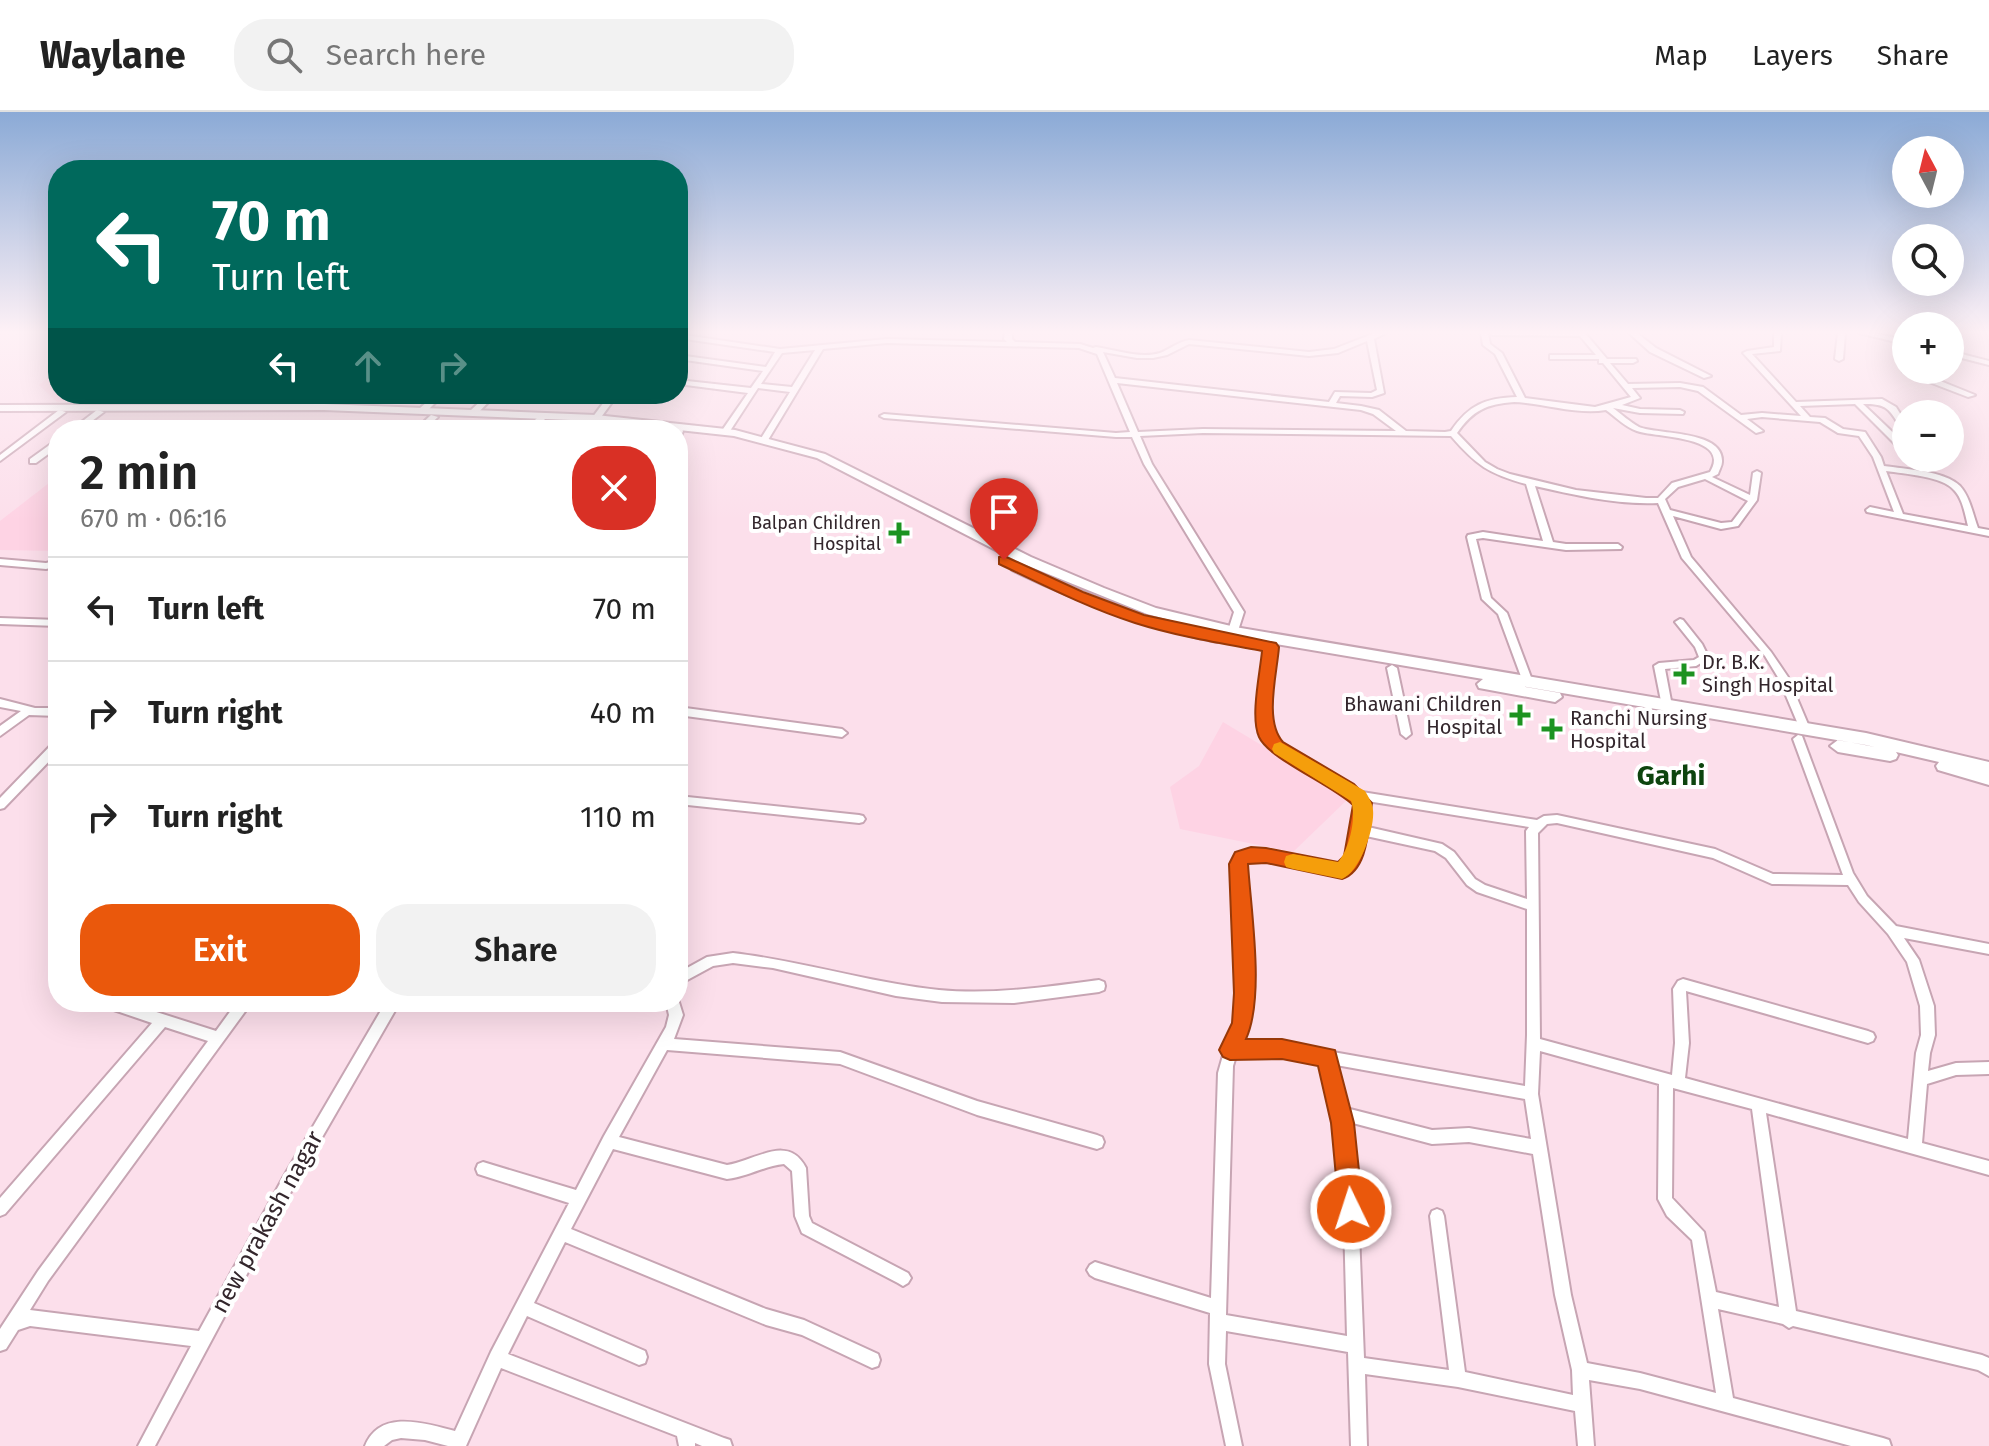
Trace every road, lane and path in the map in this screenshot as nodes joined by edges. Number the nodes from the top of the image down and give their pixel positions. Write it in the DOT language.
graph roads {
  1 [pos="749,395"];
  2 [pos="793,395"];
  3 [pos="1117,395"];
  4 [pos="1251,395"];
  5 [pos="1337,395"];
  6 [pos="1520,395"];
  7 [pos="1634,395"];
  8 [pos="1711,395"];
  9 [pos="1785,395"];
  10 [pos="1522,400"];
  11 [pos="1856,401"];
  12 [pos="434,404"];
  13 [pos="482,404"];
  14 [pos="606,404"];
  15 [pos="1331,404"];
  16 [pos="1793,404"];
  17 [pos="1609,406"];
  18 [pos="1892,409"];
  19 [pos="0,410"];
  20 [pos="62,412"];
  21 [pos="100,412"];
  22 [pos="1680,412"];
  23 [pos="473,413"];
  24 [pos="428,414"];
  25 [pos="884,416"];
  26 [pos="1741,417"];
  27 [pos="541,418"];
  28 [pos="596,418"];
  29 [pos="1807,418"];
  30 [pos="51,420"];
  31 [pos="89,420"];
  32 [pos="425,420"];
  33 [pos="562,420"];
  34 [pos="614,420"];
  35 [pos="48,423"];
  36 [pos="688,428"];
  37 [pos="1759,431"];
  38 [pos="725,432"];
  39 [pos="688,433"];
  40 [pos="1403,433"];
  41 [pos="1453,433"];
  42 [pos="1134,434"];
  43 [pos="1892,436"];
  44 [pos="764,440"];
  45 [pos="48,450"];
  46 [pos="0,459"];
  47 [pos="33,461"];
  48 [pos="1882,468"];
  49 [pos="1757,473"];
  50 [pos="1708,478"];
  51 [pos="1529,481"];
  52 [pos="1661,499"];
  53 [pos="1753,500"];
  54 [pos="1870,510"];
  55 [pos="1667,512"];
  56 [pos="1899,515"];
  57 [pos="1974,530"];
  58 [pos="1989,533"];
  59 [pos="1549,545"];
  60 [pos="1618,547"];
  61 [pos="0,562"];
  62 [pos="48,566"];
  63 [pos="0,621"];
  64 [pos="1680,622"];
  65 [pos="48,623"];
  66 [pos="1232,636"];
  67 [pos="1271,642"];
  68 [pos="1392,668"];
  69 [pos="1527,680"];
  70 [pos="0,703"];
  71 [pos="1667,706"];
  72 [pos="34,710"];
  73 [pos="48,711"];
  74 [pos="688,712"];
  75 [pos="0,732"];
  76 [pos="842,733"];
  77 [pos="1406,734"];
  78 [pos="1802,734"];
  79 [pos="48,755"];
  80 [pos="1989,768"];
  81 [pos="1989,779"];
  82 [pos="1359,796"];
  83 [pos="688,801"];
  84 [pos="0,805"];
  85 [pos="859,819"];
  86 [pos="1536,824"];
  87 [pos="1359,830"];
  88 [pos="1851,880"];
  89 [pos="1531,905"];
  90 [pos="1892,930"];
  91 [pos="1989,949"];
  92 [pos="688,974"];
  93 [pos="1099,986"];
  94 [pos="138,1012"];
  95 [pos="238,1012"];
  96 [pos="387,1012"];
  97 [pos="675,1012"];
  98 [pos="163,1020"];
  99 [pos="1868,1037"];
  100 [pos="218,1038"];
  101 [pos="1534,1043"];
  102 [pos="665,1044"];
  103 [pos="1230,1050"];
  104 [pos="1327,1057"];
  105 [pos="1989,1068"];
  106 [pos="1672,1080"];
  107 [pos="1921,1080"];
  108 [pos="1531,1094"];
  109 [pos="1758,1104"];
  110 [pos="1340,1113"];
  111 [pos="609,1141"];
  112 [pos="1097,1142"];
  113 [pos="1914,1147"];
  114 [pos="1540,1148"];
  115 [pos="1989,1168"];
  116 [pos="483,1169"];
  117 [pos="580,1199"];
  118 [pos="0,1209"];
  119 [pos="1437,1216"];
  120 [pos="562,1233"];
  121 [pos="1095,1270"];
  122 [pos="903,1278"];
  123 [pos="1711,1299"];
  124 [pos="524,1307"];
  125 [pos="1218,1315"];
  126 [pos="1789,1320"];
  127 [pos="7,1326"];
  128 [pos="203,1340"];
  129 [pos="0,1343"];
  130 [pos="1356,1345"];
  131 [pos="639,1357"];
  132 [pos="497,1358"];
  133 [pos="872,1360"];
  134 [pos="1356,1365"];
  135 [pos="1989,1368"];
  136 [pos="1580,1370"];
  137 [pos="1458,1379"];
  138 [pos="1582,1401"];
  139 [pos="1726,1404"];
  140 [pos="685,1438"];
  141 [pos="458,1443"];
  142 [pos="146,1446"];
  143 [pos="373,1446"];
  144 [pos="724,1446"];
  145 [pos="1234,1446"];
  146 [pos="1359,1446"];
  147 [pos="1586,1446"];
  148 [pos="1883,1446"];
  1 -- 38 [label="street"];
  2 -- 44 [label="street"];
  3 -- 42 [label="street"];
  4 -- 15 [label="street"];
  5 -- 15 [label="street"];
  6 -- 10 [label="street"];
  7 -- 17 [label="street"];
  8 -- 26 [label="street"];
  9 -- 16 [label="street"];
  10 -- 17 [label="street"];
  10 -- 41 [label="street"];
  11 -- 16 [label="street"];
  11 -- 18 [label="street"];
  11 -- 43 [label="street"];
  12 -- 24 [label="street"];
  13 -- 23 [label="street"];
  14 -- 28 [label="street"];
  15 -- 40 [label="street"];
  16 -- 29 [label="street"];
  17 -- 22 [label="street"];
  17 -- 50 [label="street"];
  19 -- 20 [label="main road"];
  19 -- 24 [label="main road"];
  20 -- 21 [label="main road"];
  20 -- 30 [label="street"];
  21 -- 24 [label="main road"];
  21 -- 31 [label="street"];
  23 -- 24 [label="main road"];
  23 -- 27 [label="main road"];
  24 -- 27 [label="main road"];
  24 -- 32 [label="street"];
  25 -- 42 [label="street"];
  26 -- 29 [label="street"];
  26 -- 37 [label="street"];
  27 -- 28 [label="main road"];
  27 -- 33 [label="main road"];
  28 -- 34 [label="main road"];
  29 -- 48 [label="street"];
  35 -- 46 [label="street"];
  36 -- 38 [label="main road"];
  38 -- 44 [label="main road"];
  39 -- 66 [label="main road"];
  40 -- 41 [label="street"];
  40 -- 42 [label="street"];
  41 -- 51 [label="street"];
  42 -- 66 [label="street"];
  44 -- 66 [label="main road"];
  45 -- 47 [label="street"];
  48 -- 56 [label="street"];
  48 -- 57 [label="street"];
  49 -- 53 [label="street"];
  50 -- 52 [label="street"];
  50 -- 53 [label="street"];
  51 -- 52 [label="street"];
  51 -- 59 [label="street"];
  52 -- 55 [label="street"];
  53 -- 55 [label="street"];
  54 -- 56 [label="street"];
  55 -- 78 [label="street"];
  56 -- 57 [label="street"];
  57 -- 58 [label="street"];
  59 -- 60 [label="street"];
  59 -- 69 [label="street"];
  61 -- 62 [label="street"];
  63 -- 65 [label="street"];
  64 -- 71 [label="street"];
  66 -- 67 [label="main road"];
  67 -- 68 [label="main road"];
  67 -- 69 [label="main road"];
  67 -- 82 [label="street"];
  68 -- 77 [label="street"];
  68 -- 78 [label="main road"];
  69 -- 71 [label="main road"];
  70 -- 72 [label="street"];
  71 -- 78 [label="main road"];
  72 -- 73 [label="street"];
  72 -- 75 [label="street"];
  74 -- 76 [label="street"];
  78 -- 80 [label="main road"];
  78 -- 81 [label="main road"];
  78 -- 88 [label="street"];
  79 -- 84 [label="street"];
  82 -- 86 [label="street"];
  82 -- 87 [label="street"];
  83 -- 85 [label="street"];
  86 -- 88 [label="street"];
  86 -- 89 [label="street"];
  87 -- 89 [label="street"];
  87 -- 103 [label="street"];
  88 -- 90 [label="street"];
  89 -- 101 [label="street"];
  90 -- 91 [label="street"];
  90 -- 107 [label="street"];
  92 -- 93 [label="street"];
  94 -- 98 [label="street"];
  95 -- 100 [label="street"];
  96 -- 128 [label="street, new prakash nagar"];
  97 -- 102 [label="street"];
  98 -- 100 [label="street"];
  98 -- 118 [label="street"];
  99 -- 106 [label="street"];
  100 -- 127 [label="street"];
  101 -- 106 [label="street"];
  101 -- 108 [label="street"];
  102 -- 111 [label="street"];
  102 -- 112 [label="street"];
  103 -- 104 [label="street"];
  103 -- 125 [label="street"];
  104 -- 108 [label="street"];
  104 -- 110 [label="street"];
  105 -- 107 [label="street"];
  106 -- 109 [label="street"];
  106 -- 123 [label="street"];
  107 -- 113 [label="street"];
  108 -- 114 [label="street"];
  109 -- 113 [label="street"];
  109 -- 126 [label="street"];
  110 -- 114 [label="street"];
  110 -- 130 [label="street"];
  111 -- 117 [label="street"];
  111 -- 122 [label="street"];
  113 -- 115 [label="street"];
  114 -- 136 [label="street"];
  116 -- 117 [label="street"];
  117 -- 120 [label="street"];
  119 -- 137 [label="street"];
  120 -- 124 [label="street"];
  120 -- 133 [label="street"];
  121 -- 125 [label="street"];
  123 -- 126 [label="street"];
  123 -- 139 [label="street"];
  124 -- 131 [label="street"];
  124 -- 132 [label="street"];
  125 -- 130 [label="street"];
  125 -- 145 [label="street"];
  126 -- 135 [label="street"];
  127 -- 128 [label="street"];
  127 -- 129 [label="street"];
  128 -- 142 [label="street, new prakash nagar"];
  130 -- 134 [label="street"];
  132 -- 140 [label="street"];
  132 -- 141 [label="street"];
  134 -- 137 [label="street"];
  134 -- 146 [label="street"];
  136 -- 138 [label="street"];
  136 -- 139 [label="street"];
  137 -- 138 [label="street"];
  138 -- 147 [label="street"];
  139 -- 148 [label="street"];
  140 -- 144 [label="street"];
  141 -- 143 [label="street"];
}
